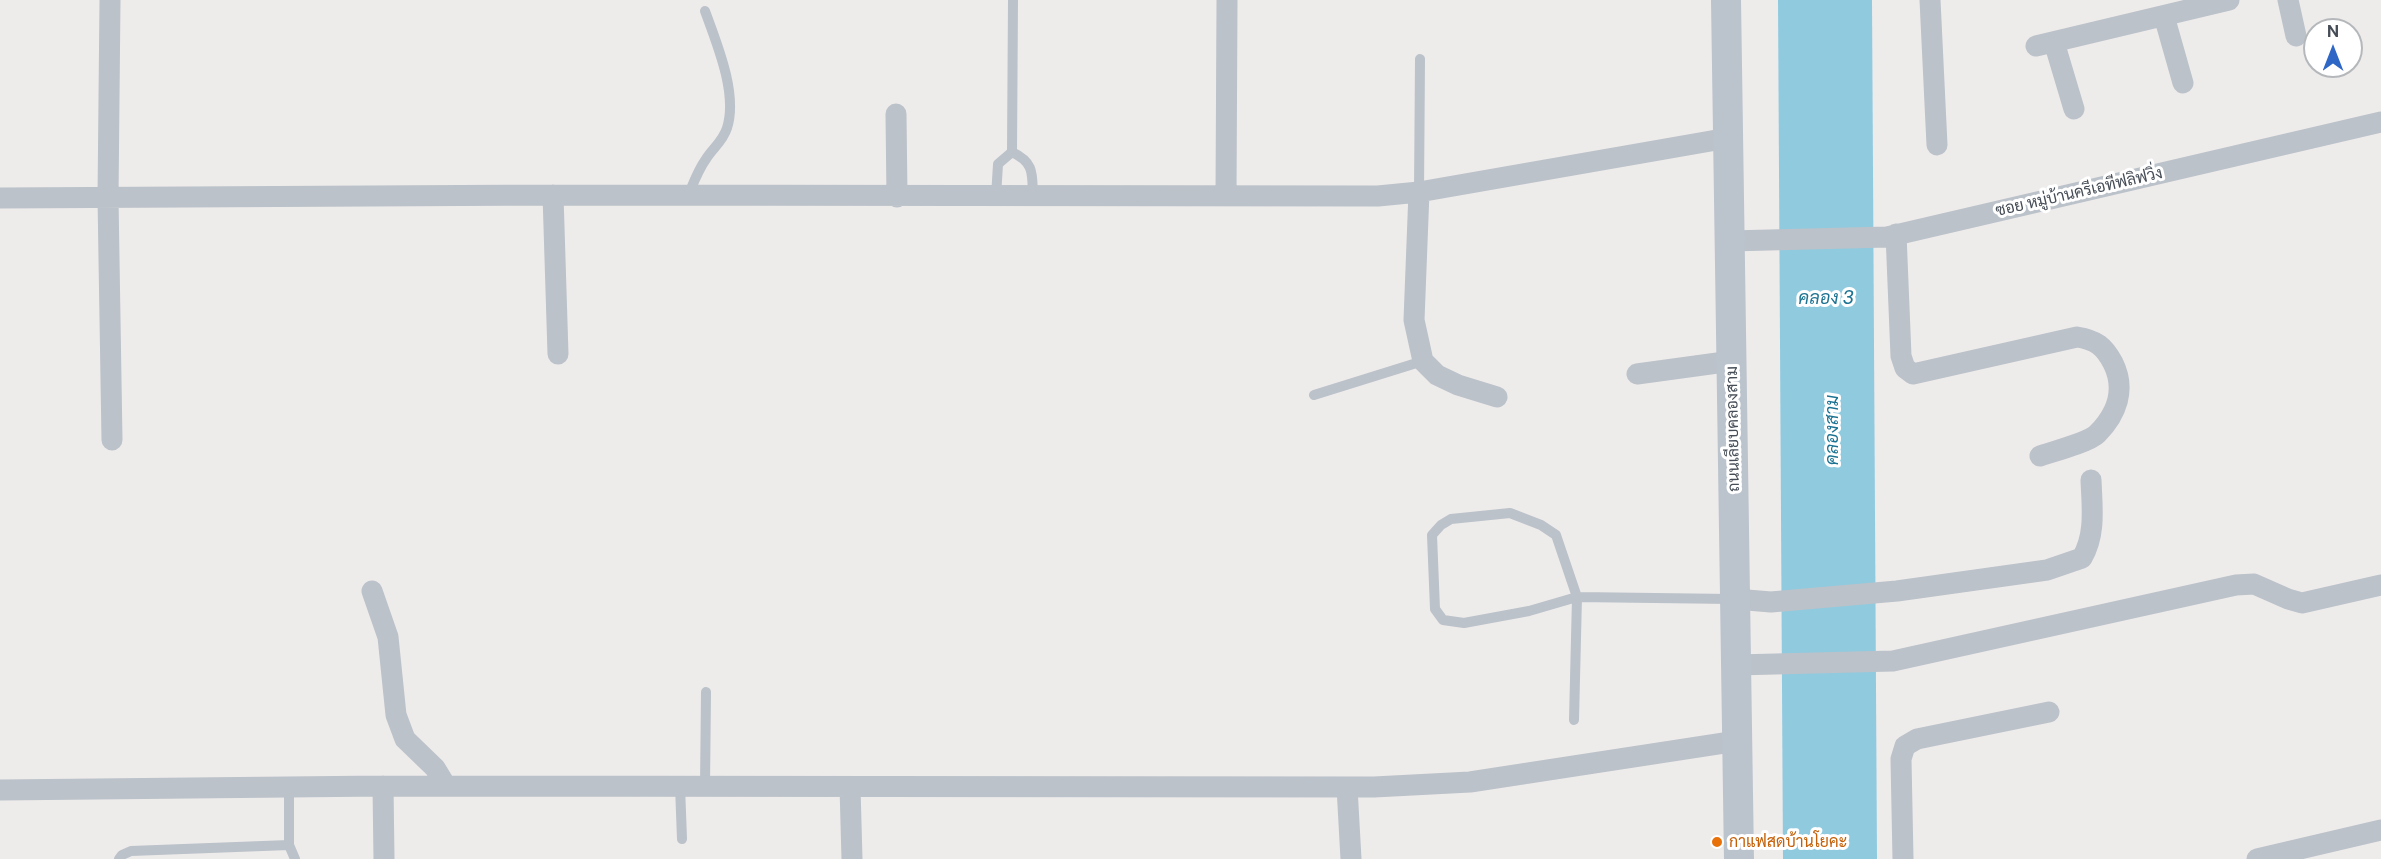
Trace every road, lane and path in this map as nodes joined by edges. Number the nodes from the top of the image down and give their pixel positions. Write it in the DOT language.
graph roads {
  1 [pos="110,0"];
  2 [pos="1013,0"];
  3 [pos="1227,0"];
  4 [pos="1726,0"];
  5 [pos="1930,0"];
  6 [pos="2229,0"];
  7 [pos="2288,0"];
  8 [pos="705,11"];
  9 [pos="2164,16"];
  10 [pos="2296,36"];
  11 [pos="1420,59"];
  12 [pos="2183,83"];
  13 [pos="2074,109"];
  14 [pos="896,114"];
  15 [pos="2381,122"];
  16 [pos="1728,138"];
  17 [pos="1936,145"];
  18 [pos="1012,152"];
  19 [pos="1419,192"];
  20 [pos="553,195"];
  21 [pos="1226,196"];
  22 [pos="688,197"];
  23 [pos="897,197"];
  24 [pos="996,197"];
  25 [pos="1033,197"];
  26 [pos="0,198"];
  27 [pos="108,198"];
  28 [pos="1891,235"];
  29 [pos="1730,241"];
  30 [pos="558,354"];
  31 [pos="1423,361"];
  32 [pos="1732,361"];
  33 [pos="1637,374"];
  34 [pos="1314,396"];
  35 [pos="1497,397"];
  36 [pos="112,440"];
  37 [pos="2040,456"];
  38 [pos="2091,480"];
  39 [pos="2381,585"];
  40 [pos="372,591"];
  41 [pos="1577,597"];
  42 [pos="1735,599"];
  43 [pos="1736,665"];
  44 [pos="706,692"];
  45 [pos="2049,712"];
  46 [pos="1574,720"];
  47 [pos="1737,741"];
  48 [pos="383,786"];
  49 [pos="446,786"];
  50 [pos="680,786"];
  51 [pos="705,786"];
  52 [pos="288,787"];
  53 [pos="850,787"];
  54 [pos="1347,787"];
  55 [pos="0,790"];
  56 [pos="2381,830"];
  57 [pos="682,839"];
  58 [pos="288,845"];
  59 [pos="119,859"];
  60 [pos="296,859"];
  61 [pos="384,859"];
  62 [pos="852,859"];
  63 [pos="1351,859"];
  64 [pos="1739,859"];
  65 [pos="1903,859"];
  66 [pos="2257,859"];
  1 -- 27 [label="street"];
  2 -- 18 [label="lane"];
  3 -- 21 [label="street"];
  4 -- 16 [label="main road, ถนนเลียบคลองสาม"];
  5 -- 17 [label="street"];
  6 -- 9 [label="street"];
  7 -- 10 [label="street"];
  8 -- 22 [label="lane"];
  9 -- 12 [label="street"];
  9 -- 13 [label="street"];
  11 -- 19 [label="lane"];
  14 -- 23 [label="street"];
  15 -- 28 [label="street, ซอย หมู่บ้านครีเอทีฟลิฟวิ่ง"];
  16 -- 19 [label="street"];
  16 -- 29 [label="main road, ถนนเลียบคลองสาม"];
  18 -- 24 [label="lane"];
  18 -- 25 [label="lane"];
  19 -- 21 [label="street"];
  19 -- 31 [label="street"];
  20 -- 22 [label="street"];
  20 -- 27 [label="street"];
  20 -- 30 [label="street"];
  21 -- 25 [label="street"];
  22 -- 23 [label="street"];
  23 -- 24 [label="street"];
  24 -- 25 [label="street"];
  26 -- 27 [label="street"];
  27 -- 36 [label="street"];
  28 -- 29 [label="street, ซอย หมู่บ้านครีเอทีฟลิฟวิ่ง"];
  28 -- 37 [label="street"];
  29 -- 32 [label="main road, ถนนเลียบคลองสาม"];
  31 -- 34 [label="lane"];
  31 -- 35 [label="street"];
  32 -- 33 [label="street"];
  32 -- 42 [label="main road, ถนนเลียบคลองสาม"];
  38 -- 42 [label="street"];
  39 -- 43 [label="street"];
  40 -- 49 [label="street"];
  41 -- 41 [label="lane"];
  41 -- 42 [label="lane"];
  41 -- 46 [label="lane"];
  42 -- 43 [label="main road, ถนนเลียบคลองสาม"];
  43 -- 47 [label="main road, ถนนเลียบคลองสาม"];
  44 -- 51 [label="lane"];
  45 -- 65 [label="street"];
  47 -- 54 [label="street"];
  47 -- 64 [label="main road, ถนนเลียบคลองสาม"];
  48 -- 49 [label="street"];
  48 -- 52 [label="street"];
  48 -- 61 [label="street"];
  49 -- 50 [label="street"];
  50 -- 51 [label="street"];
  50 -- 57 [label="lane"];
  51 -- 53 [label="street"];
  52 -- 55 [label="street"];
  52 -- 58 [label="lane"];
  53 -- 54 [label="street"];
  53 -- 62 [label="street"];
  54 -- 63 [label="street"];
  56 -- 66 [label="street"];
  58 -- 59 [label="lane"];
  58 -- 60 [label="lane"];
}
